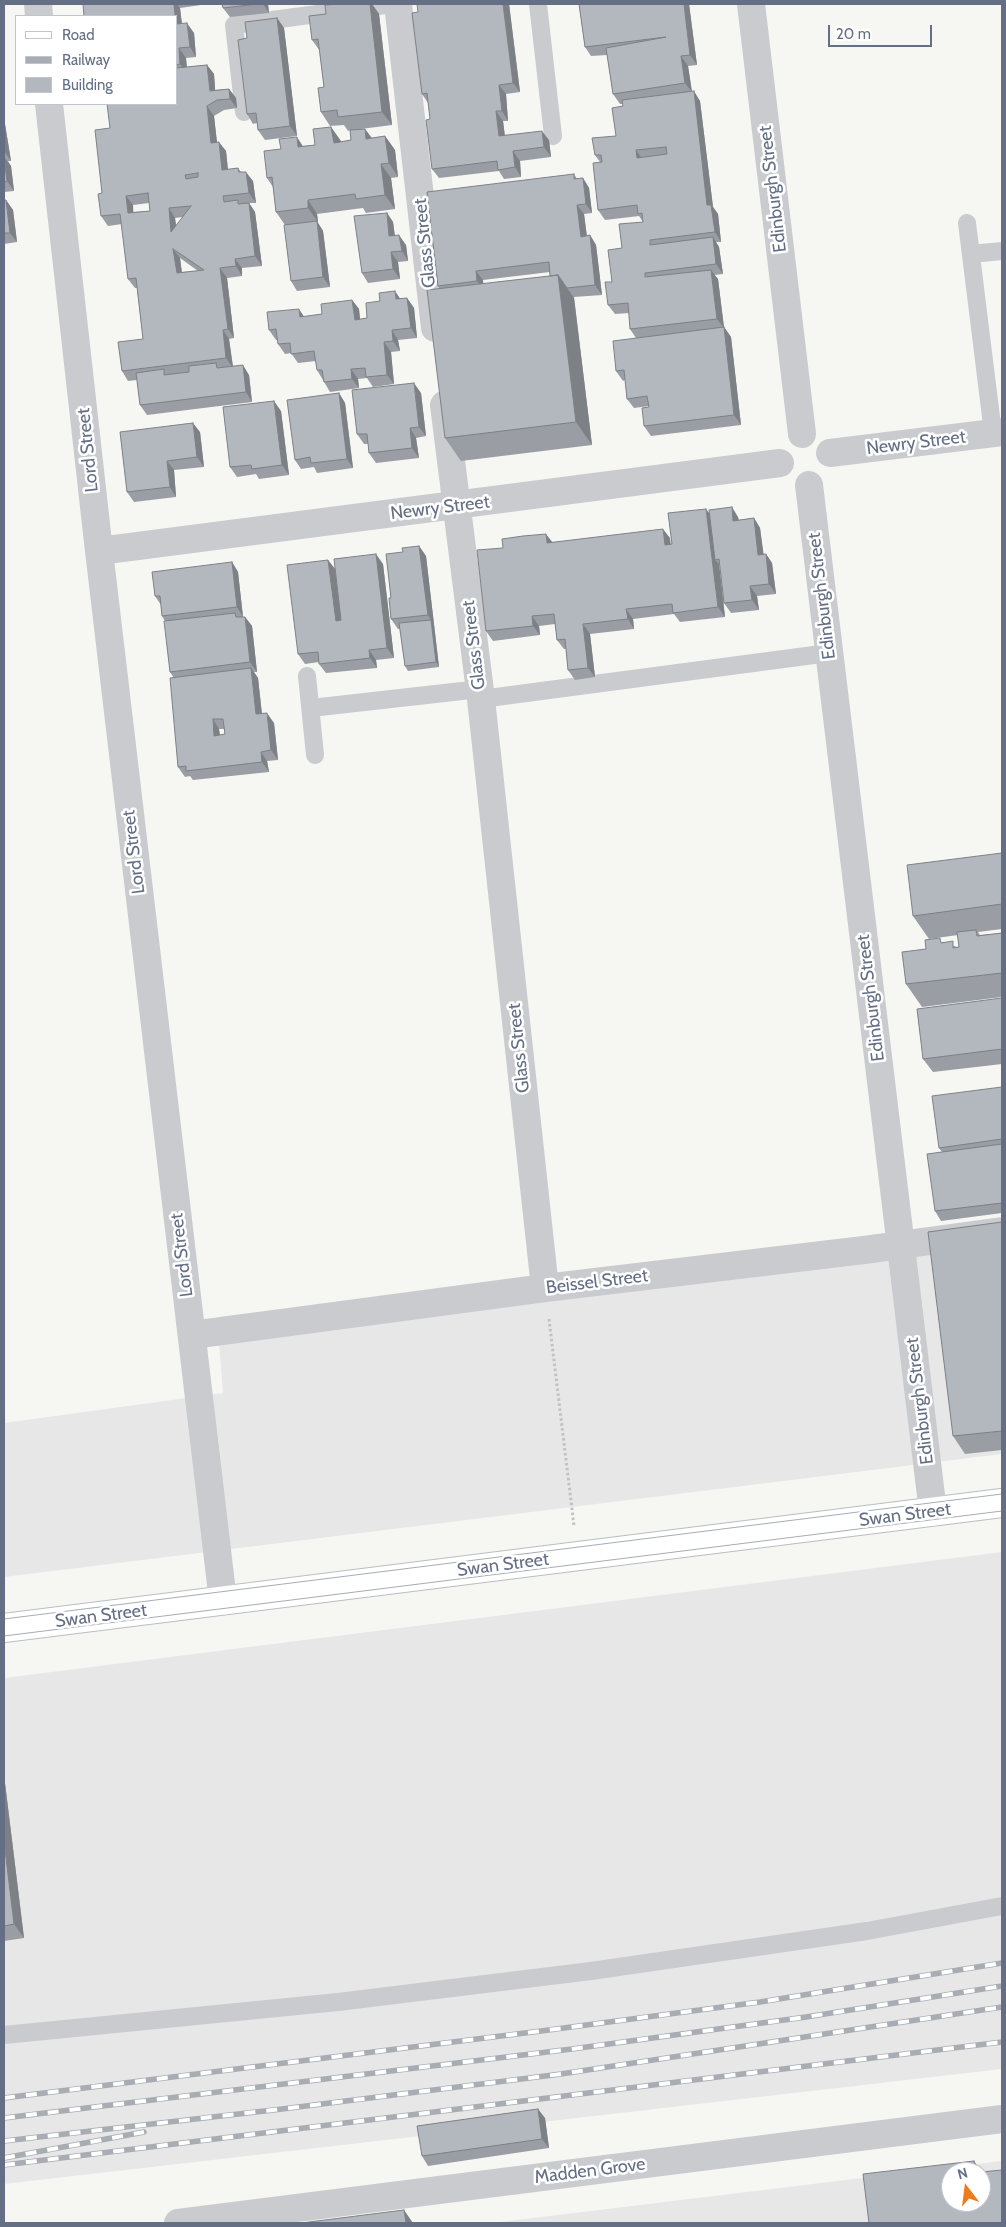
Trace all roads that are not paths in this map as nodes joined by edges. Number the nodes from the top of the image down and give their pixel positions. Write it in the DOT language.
graph roads {
  1 [pos="393,4"];
  2 [pos="398,4"];
  3 [pos="538,4"];
  4 [pos="751,4"];
  5 [pos="49,105"];
  6 [pos="244,112"];
  7 [pos="553,136"];
  8 [pos="967,223"];
  9 [pos="1002,251"];
  10 [pos="971,254"];
  11 [pos="438,356"];
  12 [pos="442,385"];
  13 [pos="998,432"];
  14 [pos="802,434"];
  15 [pos="830,453"];
  16 [pos="780,462"];
  17 [pos="809,485"];
  18 [pos="458,506"];
  19 [pos="99,551"];
  20 [pos="829,653"];
  21 [pos="307,676"];
  22 [pos="480,694"];
  23 [pos="311,708"];
  24 [pos="315,756"];
  25 [pos="1002,1231"];
  26 [pos="901,1245"];
  27 [pos="545,1288"];
  28 [pos="192,1335"];
  29 [pos="1002,1503"];
  30 [pos="933,1512"];
  31 [pos="223,1600"];
  32 [pos="4,1628"];
  33 [pos="1002,1906"];
  34 [pos="4,2035"];
  35 [pos="1002,2119"];
  36 [pos="178,2223"];
  1 -- 6 [label="lane"];
  2 -- 11 [label="street, Glass Street"];
  3 -- 7 [label="lane"];
  4 -- 14 [label="street, Edinburgh Street"];
  5 -- 19 [label="street, Lord Street"];
  8 -- 10 [label="lane"];
  9 -- 10 [label="lane"];
  10 -- 13 [label="lane"];
  12 -- 18 [label="street, Glass Street"];
  13 -- 15 [label="street, Newry Street"];
  14 -- 15 [label="street"];
  14 -- 16 [label="street"];
  15 -- 17 [label="street"];
  16 -- 17 [label="street"];
  16 -- 18 [label="street, Newry Street"];
  17 -- 20 [label="street, Edinburgh Street"];
  18 -- 19 [label="street, Newry Street"];
  18 -- 22 [label="street, Glass Street"];
  19 -- 28 [label="street, Lord Street"];
  20 -- 22 [label="lane"];
  20 -- 26 [label="street, Edinburgh Street"];
  21 -- 23 [label="lane"];
  22 -- 23 [label="lane"];
  22 -- 27 [label="street, Glass Street"];
  23 -- 24 [label="lane"];
  25 -- 26 [label="street, Beissel Street"];
  26 -- 27 [label="street, Beissel Street"];
  26 -- 30 [label="street, Edinburgh Street"];
  27 -- 28 [label="street, Beissel Street"];
  28 -- 31 [label="street, Lord Street"];
  29 -- 30 [label="main road, Swan Street"];
  30 -- 31 [label="main road, Swan Street"];
  31 -- 32 [label="main road, Swan Street"];
  33 -- 34 [label="lane"];
  35 -- 36 [label="street, Madden Grove"];
}
